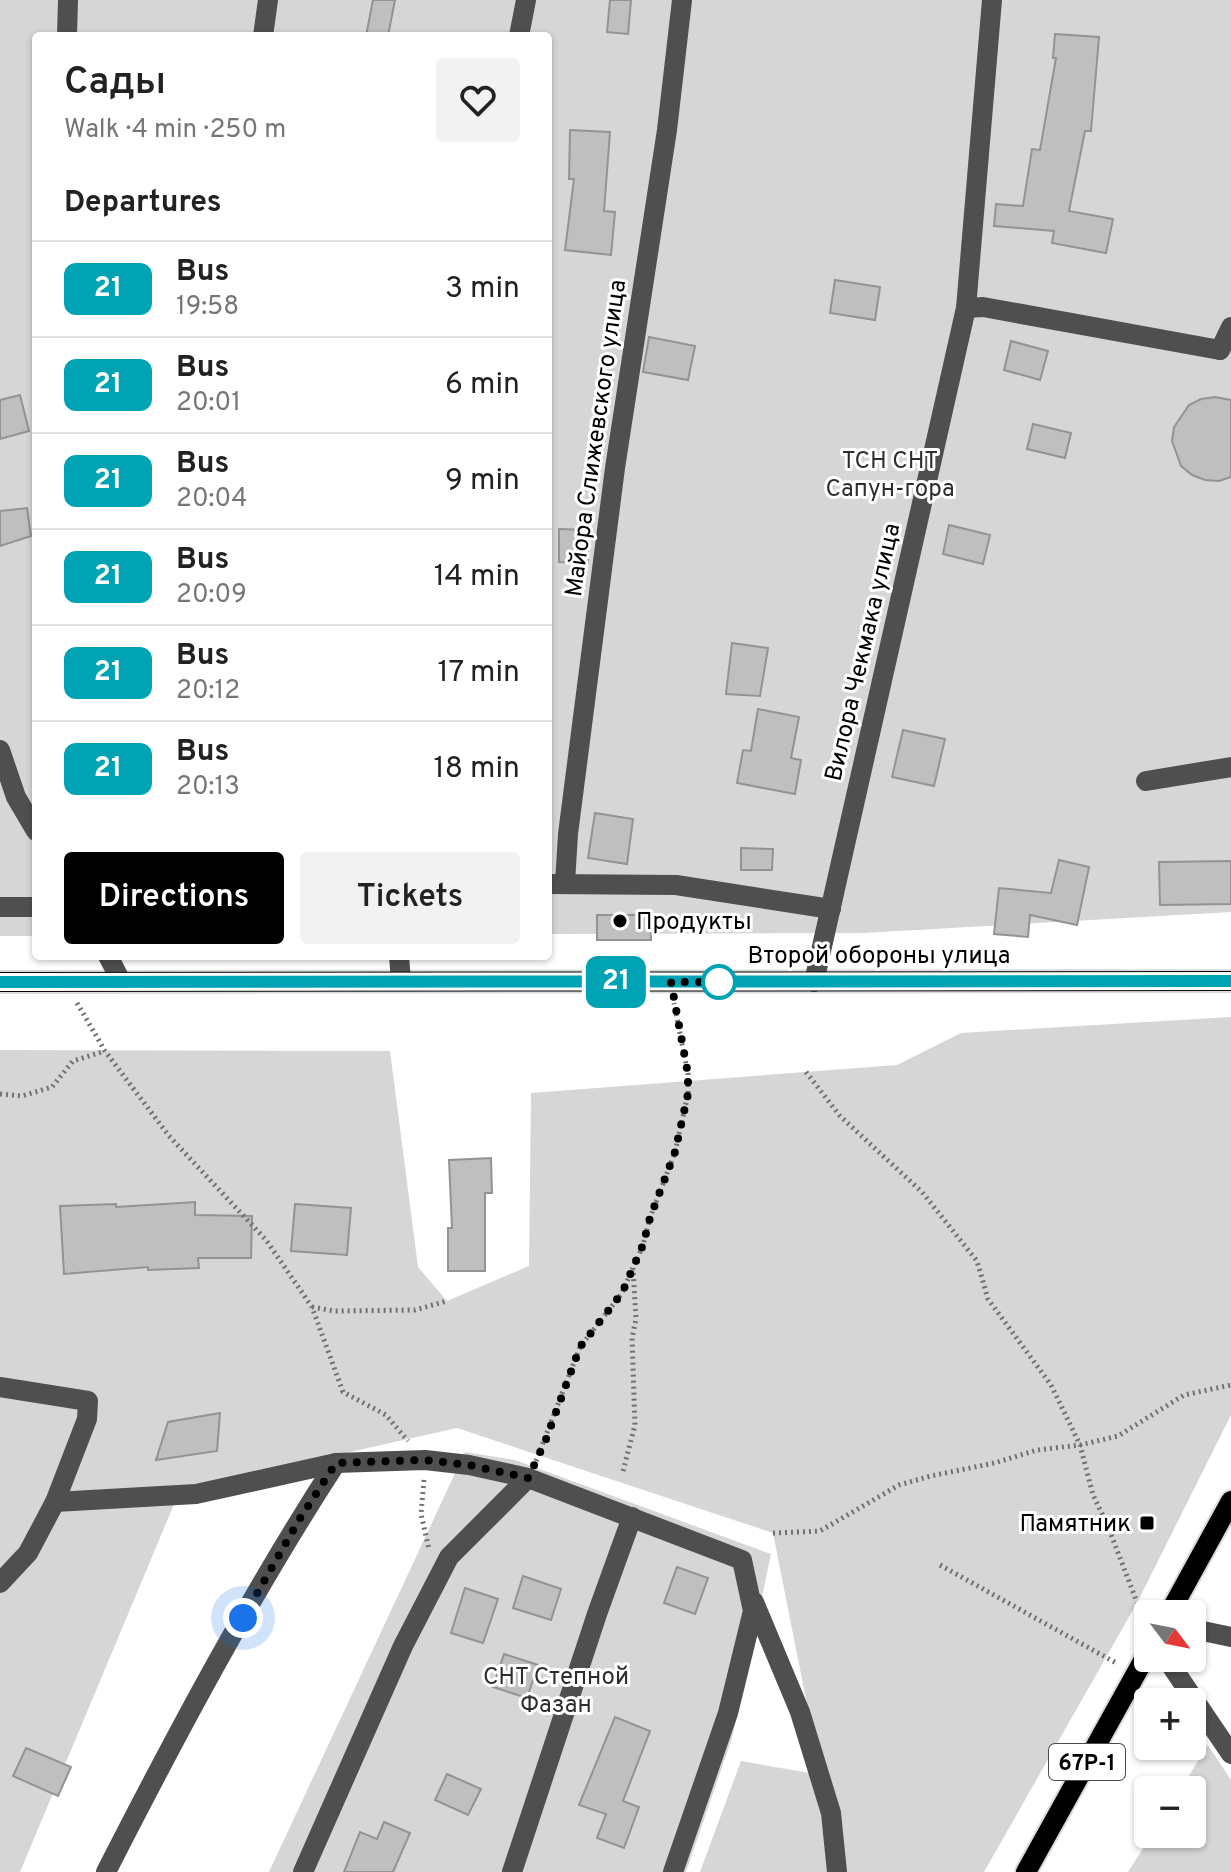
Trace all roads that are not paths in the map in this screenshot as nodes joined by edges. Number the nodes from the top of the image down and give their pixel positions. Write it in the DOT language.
graph roads {
  1 [pos="68,0"];
  2 [pos="268,0"];
  3 [pos="526,0"];
  4 [pos="682,0"];
  5 [pos="992,0"];
  6 [pos="67,32"];
  7 [pos="264,32"];
  8 [pos="520,32"];
  9 [pos="966,308"];
  10 [pos="1231,327"];
  11 [pos="1226,357"];
  12 [pos="0,750"];
  13 [pos="1231,767"];
  14 [pos="1146,781"];
  15 [pos="32,824"];
  16 [pos="557,883"];
  17 [pos="0,907"];
  18 [pos="32,907"];
  19 [pos="831,909"];
  20 [pos="110,960"];
  21 [pos="399,960"];
  22 [pos="121,981"];
  23 [pos="401,981"];
  24 [pos="1231,981"];
  25 [pos="0,982"];
  26 [pos="814,982"];
  27 [pos="0,1387"];
  28 [pos="336,1463"];
  29 [pos="528,1478"];
  30 [pos="1231,1501"];
  31 [pos="55,1502"];
  32 [pos="632,1517"];
  33 [pos="0,1583"];
  34 [pos="747,1586"];
  35 [pos="1177,1600"];
  36 [pos="1206,1632"];
  37 [pos="1231,1637"];
  38 [pos="1138,1672"];
  39 [pos="1181,1672"];
  40 [pos="1231,1754"];
  41 [pos="677,1870"];
  42 [pos="106,1872"];
  43 [pos="303,1872"];
  44 [pos="512,1872"];
  45 [pos="837,1872"];
  46 [pos="1026,1872"];
  1 -- 6 [label="street"];
  2 -- 7 [label="street"];
  3 -- 8 [label="street"];
  4 -- 16 [label="street, Майора Слижевского улица"];
  5 -- 9 [label="street, Вилора Чекмака улица"];
  9 -- 11 [label="street"];
  9 -- 19 [label="street, Вилора Чекмака улица"];
  10 -- 11 [label="street"];
  12 -- 15 [label="street"];
  13 -- 14 [label="street"];
  16 -- 19 [label="street"];
  17 -- 18 [label="street"];
  19 -- 26 [label="street, Вилора Чекмака улица"];
  20 -- 22 [label="street"];
  21 -- 23 [label="street"];
  22 -- 23 [label="main road, Второй обороны улица"];
  22 -- 25 [label="main road, Второй обороны улица"];
  23 -- 26 [label="main road, Второй обороны улица"];
  24 -- 26 [label="main road, Второй обороны улица"];
  27 -- 31 [label="street"];
  28 -- 29 [label="street"];
  28 -- 31 [label="street"];
  28 -- 42 [label="street"];
  29 -- 32 [label="street"];
  29 -- 43 [label="street"];
  30 -- 35 [label="main road"];
  31 -- 33 [label="street"];
  32 -- 34 [label="street"];
  32 -- 44 [label="street"];
  34 -- 41 [label="street"];
  34 -- 45 [label="street"];
  36 -- 37 [label="street"];
  38 -- 46 [label="main road, 67Р-1"];
  39 -- 40 [label="street"];
}
